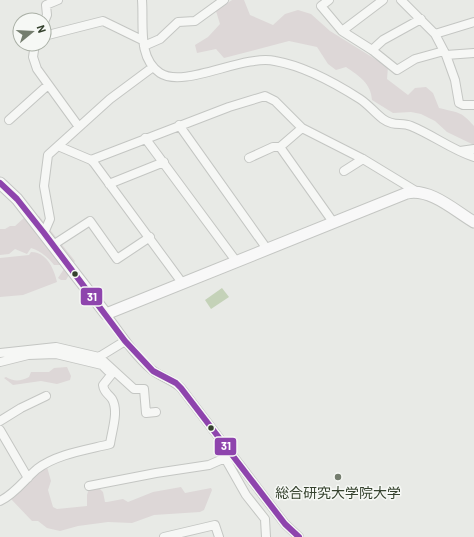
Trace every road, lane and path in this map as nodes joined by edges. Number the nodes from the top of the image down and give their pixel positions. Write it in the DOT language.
graph roads {
  1 [pos="58,0"];
  2 [pos="142,0"];
  3 [pos="224,0"];
  4 [pos="329,0"];
  5 [pos="383,0"];
  6 [pos="401,0"];
  7 [pos="47,12"];
  8 [pos="421,19"];
  9 [pos="474,22"];
  10 [pos="342,31"];
  11 [pos="52,34"];
  12 [pos="435,34"];
  13 [pos="143,43"];
  14 [pos="372,50"];
  15 [pos="33,52"];
  16 [pos="445,53"];
  17 [pos="474,53"];
  18 [pos="153,67"];
  19 [pos="48,85"];
  20 [pos="474,105"];
  21 [pos="9,120"];
  22 [pos="179,125"];
  23 [pos="79,127"];
  24 [pos="302,128"];
  25 [pos="145,138"];
  26 [pos="58,146"];
  27 [pos="280,147"];
  28 [pos="474,149"];
  29 [pos="460,151"];
  30 [pos="474,157"];
  31 [pos="249,158"];
  32 [pos="363,159"];
  33 [pos="91,160"];
  34 [pos="164,162"];
  35 [pos="344,171"];
  36 [pos="0,183"];
  37 [pos="109,184"];
  38 [pos="419,193"];
  39 [pos="333,222"];
  40 [pos="474,222"];
  41 [pos="44,233"];
  42 [pos="150,237"];
  43 [pos="53,244"];
  44 [pos="267,249"];
  45 [pos="236,261"];
  46 [pos="184,284"];
  47 [pos="106,314"];
  48 [pos="125,341"];
  49 [pos="0,354"];
  50 [pos="99,357"];
  51 [pos="0,362"];
  52 [pos="111,375"];
  53 [pos="128,384"];
  54 [pos="46,396"];
  55 [pos="156,412"];
  56 [pos="0,422"];
  57 [pos="0,430"];
  58 [pos="227,449"];
  59 [pos="225,458"];
  60 [pos="28,478"];
  61 [pos="90,486"];
  62 [pos="0,501"];
  63 [pos="164,537"];
  64 [pos="218,537"];
  65 [pos="266,537"];
  66 [pos="299,537"];
  1 -- 7 [label="street"];
  2 -- 13 [label="street"];
  3 -- 13 [label="street"];
  4 -- 10 [label="street"];
  5 -- 10 [label="street"];
  6 -- 8 [label="street"];
  8 -- 12 [label="street"];
  8 -- 14 [label="street"];
  9 -- 12 [label="street"];
  10 -- 14 [label="street"];
  11 -- 13 [label="street"];
  12 -- 16 [label="street"];
  13 -- 18 [label="street"];
  14 -- 16 [label="street"];
  15 -- 19 [label="street"];
  16 -- 17 [label="street"];
  16 -- 20 [label="street"];
  18 -- 23 [label="street"];
  18 -- 29 [label="street"];
  19 -- 21 [label="street"];
  19 -- 23 [label="street"];
  22 -- 24 [label="street"];
  22 -- 25 [label="street"];
  22 -- 44 [label="street"];
  23 -- 26 [label="street"];
  24 -- 27 [label="street"];
  24 -- 32 [label="street"];
  25 -- 33 [label="street"];
  25 -- 34 [label="street"];
  26 -- 33 [label="street"];
  26 -- 41 [label="street"];
  27 -- 31 [label="street"];
  27 -- 39 [label="street"];
  28 -- 29 [label="street"];
  29 -- 30 [label="street"];
  32 -- 35 [label="street"];
  32 -- 38 [label="street"];
  33 -- 37 [label="street"];
  34 -- 37 [label="street"];
  34 -- 45 [label="street"];
  36 -- 41 [label="street"];
  37 -- 42 [label="street"];
  38 -- 39 [label="street"];
  38 -- 40 [label="street"];
  39 -- 44 [label="street"];
  41 -- 43 [label="street"];
  42 -- 43 [label="street"];
  42 -- 46 [label="street"];
  43 -- 47 [label="street"];
  44 -- 45 [label="street"];
  45 -- 46 [label="street"];
  46 -- 47 [label="street"];
  47 -- 48 [label="street"];
  48 -- 50 [label="street"];
  48 -- 58 [label="street"];
  49 -- 50 [label="street"];
  50 -- 53 [label="street"];
  51 -- 52 [label="street"];
  52 -- 53 [label="street"];
  52 -- 60 [label="street"];
  53 -- 55 [label="street"];
  54 -- 56 [label="street"];
  57 -- 60 [label="street"];
  58 -- 59 [label="street"];
  58 -- 66 [label="street"];
  59 -- 61 [label="street"];
  59 -- 65 [label="street"];
  60 -- 62 [label="street"];
  63 -- 64 [label="street"];
}
